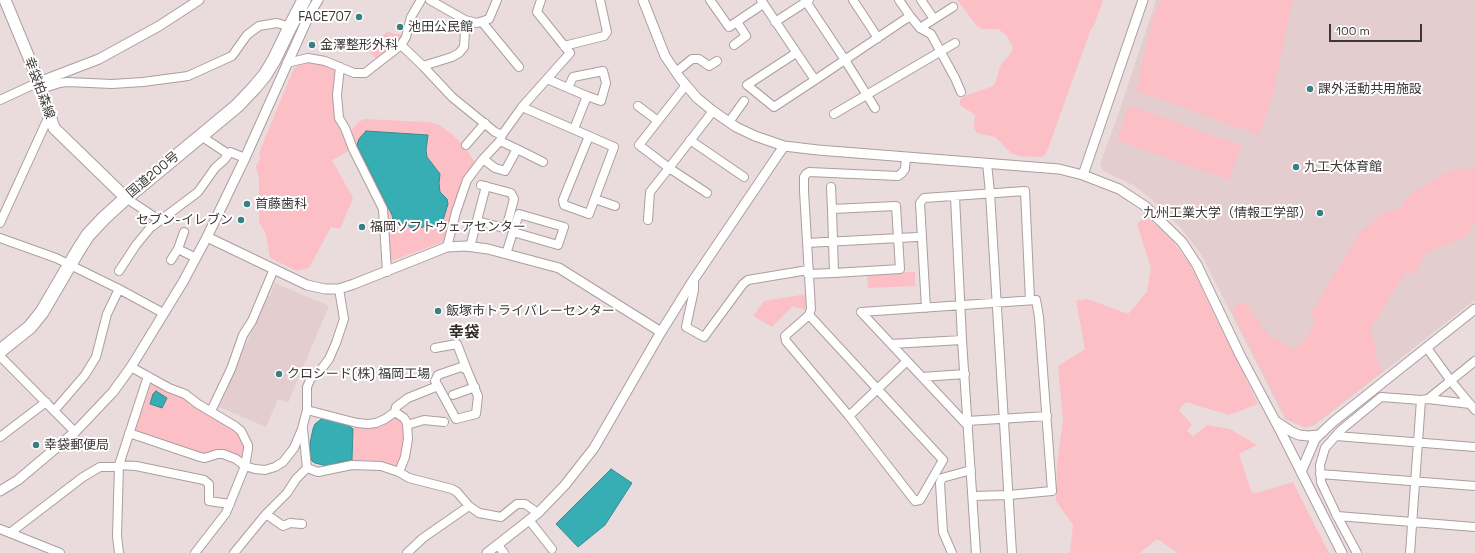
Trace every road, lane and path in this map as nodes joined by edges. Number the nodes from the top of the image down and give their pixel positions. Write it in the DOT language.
graph roads {
  1 [pos="5,0"];
  2 [pos="199,0"];
  3 [pos="304,0"];
  4 [pos="318,0"];
  5 [pos="421,0"];
  6 [pos="430,0"];
  7 [pos="497,0"];
  8 [pos="541,0"];
  9 [pos="643,0"];
  10 [pos="710,0"];
  11 [pos="853,0"];
  12 [pos="899,0"];
  13 [pos="921,0"];
  14 [pos="1143,0"];
  15 [pos="598,1"];
  16 [pos="807,1"];
  17 [pos="762,2"];
  18 [pos="953,6"];
  19 [pos="910,16"];
  20 [pos="934,19"];
  21 [pos="471,22"];
  22 [pos="482,22"];
  23 [pos="737,22"];
  24 [pos="775,22"];
  25 [pos="290,27"];
  26 [pos="920,28"];
  27 [pos="878,38"];
  28 [pos="955,43"];
  29 [pos="401,45"];
  30 [pos="734,45"];
  31 [pos="564,46"];
  32 [pos="941,51"];
  33 [pos="796,52"];
  34 [pos="845,60"];
  35 [pos="717,61"];
  36 [pos="287,63"];
  37 [pos="423,66"];
  38 [pos="340,67"];
  39 [pos="519,67"];
  40 [pos="676,72"];
  41 [pos="265,75"];
  42 [pos="547,79"];
  43 [pos="815,80"];
  44 [pos="39,82"];
  45 [pos="279,82"];
  46 [pos="686,85"];
  47 [pos="568,88"];
  48 [pos="961,92"];
  49 [pos="867,95"];
  50 [pos="587,96"];
  51 [pos="0,100"];
  52 [pos="744,101"];
  53 [pos="638,106"];
  54 [pos="522,107"];
  55 [pos="875,108"];
  56 [pos="713,111"];
  57 [pos="834,114"];
  58 [pos="49,116"];
  59 [pos="658,121"];
  60 [pos="729,122"];
  61 [pos="485,123"];
  62 [pos="574,129"];
  63 [pos="202,134"];
  64 [pos="589,136"];
  65 [pos="501,138"];
  66 [pos="690,140"];
  67 [pos="466,145"];
  68 [pos="784,146"];
  69 [pos="516,149"];
  70 [pos="228,154"];
  71 [pos="906,157"];
  72 [pos="245,158"];
  73 [pos="483,159"];
  74 [pos="543,162"];
  75 [pos="987,163"];
  76 [pos="669,168"];
  77 [pos="1084,175"];
  78 [pos="744,177"];
  79 [pos="830,187"];
  80 [pos="990,193"];
  81 [pos="707,194"];
  82 [pos="955,197"];
  83 [pos="126,198"];
  84 [pos="595,199"];
  85 [pos="615,206"];
  86 [pos="832,209"];
  87 [pos="159,220"];
  88 [pos="648,220"];
  89 [pos="477,221"];
  90 [pos="0,223"];
  91 [pos="184,232"];
  92 [pos="513,232"];
  93 [pos="207,237"];
  94 [pos="917,237"];
  95 [pos="0,238"];
  96 [pos="898,238"];
  97 [pos="833,242"];
  98 [pos="807,243"];
  99 [pos="447,247"];
  100 [pos="470,247"];
  101 [pos="178,249"];
  102 [pos="506,254"];
  103 [pos="196,258"];
  104 [pos="171,260"];
  105 [pos="69,265"];
  106 [pos="274,269"];
  107 [pos="119,271"];
  108 [pos="387,272"];
  109 [pos="808,272"];
  110 [pos="834,273"];
  111 [pos="694,279"];
  112 [pos="119,289"];
  113 [pos="339,289"];
  114 [pos="1030,300"];
  115 [pos="996,303"];
  116 [pos="961,305"];
  117 [pos="926,308"];
  118 [pos="1475,309"];
  119 [pos="163,313"];
  120 [pos="809,315"];
  121 [pos="661,332"];
  122 [pos="962,340"];
  123 [pos="891,344"];
  124 [pos="435,348"];
  125 [pos="1427,348"];
  126 [pos="0,351"];
  127 [pos="0,356"];
  128 [pos="907,361"];
  129 [pos="1475,361"];
  130 [pos="131,368"];
  131 [pos="467,370"];
  132 [pos="965,374"];
  133 [pos="148,376"];
  134 [pos="922,377"];
  135 [pos="1451,381"];
  136 [pos="438,386"];
  137 [pos="475,387"];
  138 [pos="877,390"];
  139 [pos="453,395"];
  140 [pos="1424,400"];
  141 [pos="46,402"];
  142 [pos="1473,407"];
  143 [pos="307,410"];
  144 [pos="54,411"];
  145 [pos="211,411"];
  146 [pos="395,412"];
  147 [pos="849,416"];
  148 [pos="1047,416"];
  149 [pos="1004,418"];
  150 [pos="1275,421"];
  151 [pos="444,422"];
  152 [pos="967,424"];
  153 [pos="407,425"];
  154 [pos="302,429"];
  155 [pos="75,432"];
  156 [pos="129,433"];
  157 [pos="1319,435"];
  158 [pos="1336,436"];
  159 [pos="0,437"];
  160 [pos="1418,443"];
  161 [pos="1475,447"];
  162 [pos="119,466"];
  163 [pos="245,466"];
  164 [pos="307,468"];
  165 [pos="971,470"];
  166 [pos="399,472"];
  167 [pos="1301,472"];
  168 [pos="1320,474"];
  169 [pos="1415,482"];
  170 [pos="1475,486"];
  171 [pos="0,491"];
  172 [pos="1009,495"];
  173 [pos="973,496"];
  174 [pos="230,504"];
  175 [pos="469,506"];
  176 [pos="538,513"];
  177 [pos="266,514"];
  178 [pos="1337,516"];
  179 [pos="529,520"];
  180 [pos="1412,522"];
  181 [pos="302,524"];
  182 [pos="1475,527"];
  183 [pos="0,529"];
  184 [pos="10,533"];
  185 [pos="498,545"];
  186 [pos="552,549"];
  187 [pos="60,553"];
  188 [pos="119,553"];
  189 [pos="195,553"];
  190 [pos="234,553"];
  191 [pos="407,553"];
  192 [pos="487,553"];
  193 [pos="504,553"];
  194 [pos="952,553"];
  195 [pos="976,553"];
  196 [pos="1012,553"];
  197 [pos="1342,553"];
  198 [pos="1357,553"];
  199 [pos="1410,553"];
  1 -- 44 [label="main road, 幸袋柏森線"];
  2 -- 44 [label="street"];
  3 -- 25 [label="highway, 国道200号"];
  4 -- 36 [label="street"];
  5 -- 29 [label="street"];
  6 -- 21 [label="street"];
  7 -- 22 [label="street"];
  8 -- 31 [label="street"];
  9 -- 40 [label="street"];
  10 -- 23 [label="street"];
  11 -- 27 [label="street"];
  12 -- 19 [label="street"];
  13 -- 20 [label="street"];
  14 -- 77 [label="street"];
  15 -- 31 [label="street"];
  16 -- 24 [label="street"];
  16 -- 34 [label="street"];
  17 -- 23 [label="street"];
  17 -- 24 [label="street"];
  18 -- 20 [label="street"];
  19 -- 26 [label="street"];
  19 -- 27 [label="street"];
  20 -- 26 [label="street"];
  21 -- 22 [label="street"];
  21 -- 37 [label="street"];
  22 -- 39 [label="street"];
  23 -- 30 [label="street"];
  24 -- 33 [label="street"];
  25 -- 41 [label="highway, 国道200号"];
  25 -- 44 [label="street"];
  26 -- 32 [label="street"];
  27 -- 34 [label="street"];
  28 -- 32 [label="street"];
  29 -- 37 [label="street"];
  29 -- 38 [label="street"];
  31 -- 42 [label="street"];
  32 -- 48 [label="street"];
  32 -- 49 [label="street"];
  33 -- 43 [label="street"];
  33 -- 43 [label="street"];
  34 -- 43 [label="street"];
  34 -- 49 [label="street"];
  35 -- 40 [label="street"];
  36 -- 38 [label="street"];
  36 -- 45 [label="street"];
  37 -- 61 [label="street"];
  38 -- 108 [label="street"];
  40 -- 46 [label="street"];
  41 -- 45 [label="street"];
  41 -- 63 [label="highway, 国道200号"];
  42 -- 47 [label="street"];
  42 -- 54 [label="street"];
  44 -- 51 [label="street"];
  44 -- 58 [label="main road, 幸袋柏森線"];
  45 -- 72 [label="street"];
  46 -- 56 [label="street"];
  46 -- 59 [label="street"];
  47 -- 50 [label="street"];
  47 -- 50 [label="street"];
  49 -- 55 [label="street"];
  49 -- 57 [label="street"];
  50 -- 62 [label="street"];
  52 -- 60 [label="street"];
  53 -- 59 [label="street"];
  54 -- 62 [label="street"];
  54 -- 65 [label="street"];
  56 -- 60 [label="street"];
  56 -- 66 [label="street"];
  58 -- 83 [label="main road, 幸袋柏森線"];
  58 -- 90 [label="street"];
  59 -- 76 [label="street"];
  60 -- 68 [label="street"];
  61 -- 65 [label="street"];
  61 -- 67 [label="street"];
  62 -- 64 [label="street"];
  63 -- 70 [label="street"];
  63 -- 83 [label="highway, 国道200号"];
  64 -- 84 [label="street"];
  64 -- 84 [label="street"];
  65 -- 69 [label="street"];
  65 -- 73 [label="street"];
  66 -- 76 [label="street"];
  66 -- 78 [label="street"];
  68 -- 71 [label="street"];
  68 -- 111 [label="street"];
  69 -- 73 [label="street"];
  69 -- 74 [label="street"];
  70 -- 72 [label="street"];
  70 -- 87 [label="street"];
  71 -- 75 [label="street"];
  71 -- 98 [label="street"];
  72 -- 93 [label="street"];
  73 -- 99 [label="street"];
  75 -- 77 [label="street"];
  75 -- 80 [label="street"];
  76 -- 81 [label="street"];
  76 -- 88 [label="street"];
  77 -- 150 [label="street"];
  79 -- 86 [label="street"];
  80 -- 82 [label="street"];
  80 -- 114 [label="street"];
  80 -- 115 [label="street"];
  82 -- 116 [label="street"];
  82 -- 117 [label="street"];
  83 -- 87 [label="street"];
  83 -- 105 [label="highway, 国道200号"];
  84 -- 85 [label="street"];
  86 -- 96 [label="street"];
  86 -- 97 [label="street"];
  87 -- 107 [label="street"];
  89 -- 89 [label="street"];
  89 -- 100 [label="street"];
  91 -- 101 [label="street"];
  92 -- 92 [label="street"];
  92 -- 102 [label="street"];
  93 -- 103 [label="street"];
  93 -- 106 [label="street"];
  94 -- 96 [label="street"];
  95 -- 105 [label="street"];
  96 -- 97 [label="street"];
  96 -- 110 [label="street"];
  97 -- 98 [label="street"];
  97 -- 110 [label="street"];
  98 -- 109 [label="street"];
  99 -- 100 [label="street"];
  99 -- 108 [label="street"];
  100 -- 102 [label="street"];
  101 -- 103 [label="street"];
  101 -- 104 [label="street"];
  102 -- 121 [label="street"];
  103 -- 119 [label="street"];
  105 -- 112 [label="street"];
  105 -- 126 [label="highway, 国道200号"];
  106 -- 113 [label="street"];
  106 -- 145 [label="street"];
  108 -- 113 [label="street"];
  109 -- 110 [label="street"];
  109 -- 111 [label="street"];
  109 -- 120 [label="street"];
  111 -- 121 [label="street"];
  112 -- 119 [label="street"];
  112 -- 144 [label="street"];
  113 -- 143 [label="street"];
  114 -- 115 [label="street"];
  114 -- 148 [label="street"];
  115 -- 116 [label="street"];
  115 -- 149 [label="street"];
  116 -- 117 [label="street"];
  116 -- 122 [label="street"];
  117 -- 123 [label="street"];
  118 -- 125 [label="street"];
  119 -- 130 [label="street"];
  120 -- 138 [label="street"];
  120 -- 147 [label="street"];
  121 -- 176 [label="street"];
  122 -- 123 [label="street"];
  122 -- 132 [label="street"];
  123 -- 128 [label="street"];
  124 -- 131 [label="street"];
  125 -- 135 [label="street"];
  125 -- 157 [label="street"];
  127 -- 141 [label="street"];
  128 -- 134 [label="street"];
  128 -- 138 [label="street"];
  129 -- 135 [label="street"];
  130 -- 133 [label="street"];
  130 -- 155 [label="street"];
  131 -- 136 [label="street"];
  131 -- 137 [label="street"];
  132 -- 134 [label="street"];
  132 -- 152 [label="street"];
  133 -- 145 [label="street"];
  133 -- 156 [label="street"];
  134 -- 152 [label="street"];
  135 -- 140 [label="street"];
  135 -- 142 [label="street"];
  136 -- 137 [label="street"];
  136 -- 146 [label="street"];
  137 -- 139 [label="street"];
  138 -- 147 [label="street"];
  138 -- 147 [label="street"];
  140 -- 142 [label="street"];
  140 -- 158 [label="street"];
  140 -- 160 [label="street"];
  141 -- 144 [label="street"];
  141 -- 159 [label="street"];
  143 -- 146 [label="street"];
  143 -- 154 [label="street"];
  144 -- 155 [label="street"];
  145 -- 163 [label="street"];
  146 -- 153 [label="street"];
  148 -- 149 [label="street"];
  148 -- 172 [label="street"];
  149 -- 152 [label="street"];
  149 -- 172 [label="street"];
  150 -- 157 [label="street"];
  150 -- 167 [label="street"];
  151 -- 153 [label="street"];
  152 -- 165 [label="street"];
  153 -- 166 [label="street"];
  154 -- 163 [label="street"];
  154 -- 164 [label="street"];
  155 -- 171 [label="street"];
  156 -- 162 [label="street"];
  156 -- 163 [label="street"];
  157 -- 167 [label="street"];
  158 -- 160 [label="street"];
  158 -- 168 [label="street"];
  160 -- 161 [label="street"];
  160 -- 169 [label="street"];
  162 -- 174 [label="street"];
  162 -- 184 [label="street"];
  162 -- 188 [label="street"];
  163 -- 174 [label="street"];
  164 -- 166 [label="street"];
  164 -- 177 [label="street"];
  165 -- 173 [label="street"];
  165 -- 194 [label="street"];
  166 -- 175 [label="street"];
  167 -- 197 [label="street"];
  168 -- 169 [label="street"];
  168 -- 178 [label="street"];
  169 -- 170 [label="street"];
  169 -- 180 [label="street"];
  172 -- 173 [label="street"];
  172 -- 196 [label="street"];
  173 -- 195 [label="street"];
  174 -- 189 [label="street"];
  175 -- 176 [label="street"];
  175 -- 191 [label="street"];
  176 -- 179 [label="street"];
  177 -- 181 [label="street"];
  177 -- 190 [label="street"];
  178 -- 180 [label="street"];
  178 -- 198 [label="street"];
  179 -- 185 [label="street"];
  179 -- 186 [label="street"];
  180 -- 182 [label="street"];
  180 -- 199 [label="street"];
  183 -- 184 [label="street"];
  184 -- 187 [label="street"];
  185 -- 192 [label="street"];
  185 -- 193 [label="street"];
}
